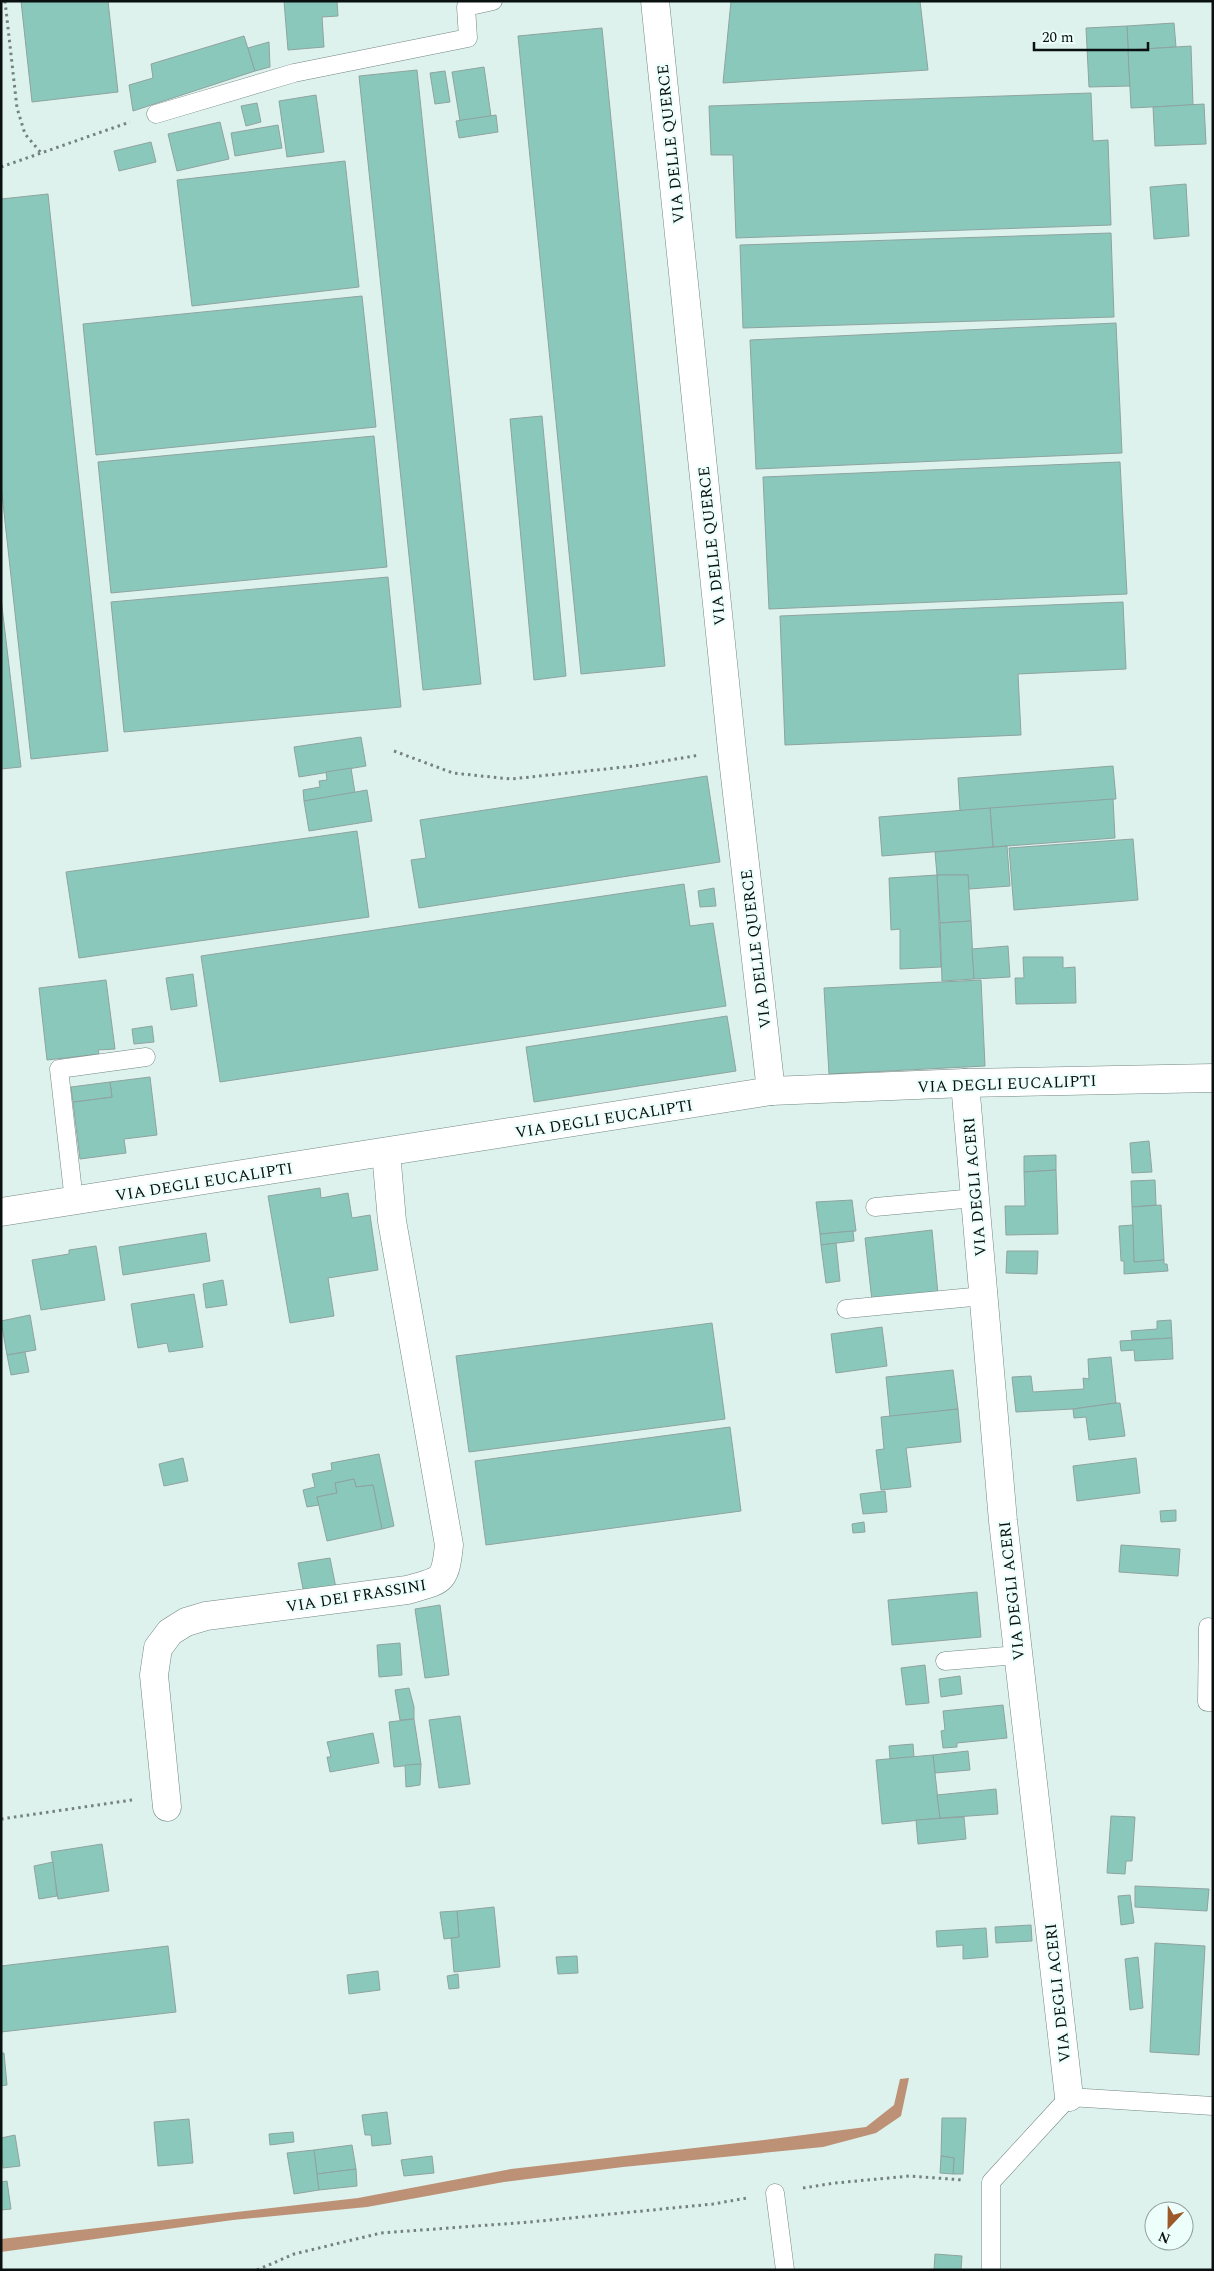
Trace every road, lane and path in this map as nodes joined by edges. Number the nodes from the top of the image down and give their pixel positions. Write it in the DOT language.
graph roads {
  1 [pos="4,1"];
  2 [pos="493,1"];
  3 [pos="655,1"];
  4 [pos="156,114"];
  5 [pos="42,154"];
  6 [pos="1,167"];
  7 [pos="732,750"];
  8 [pos="394,751"];
  9 [pos="146,1057"];
  10 [pos="1213,1078"];
  11 [pos="964,1083"];
  12 [pos="771,1091"];
  13 [pos="386,1152"];
  14 [pos="975,1198"];
  15 [pos="74,1201"];
  16 [pos="875,1208"];
  17 [pos="1,1212"];
  18 [pos="983,1296"];
  19 [pos="846,1309"];
  20 [pos="1208,1628"];
  21 [pos="1018,1655"];
  22 [pos="945,1660"];
  23 [pos="1213,1702"];
  24 [pos="167,1801"];
  25 [pos="1,1819"];
  26 [pos="1069,2097"];
  27 [pos="1213,2106"];
  28 [pos="991,2182"];
  29 [pos="775,2193"];
  30 [pos="257,2270"];
  31 [pos="785,2270"];
  32 [pos="990,2270"];
  1 -- 5 [label="path"];
  2 -- 4 [label="lane"];
  3 -- 7 [label="street, VIA DELLE QUERCE"];
  4 -- 5 [label="path"];
  5 -- 6 [label="path"];
  7 -- 8 [label="path"];
  7 -- 12 [label="street, VIA DELLE QUERCE"];
  9 -- 15 [label="lane"];
  10 -- 11 [label="street, VIA DEGLI EUCALIPTI"];
  11 -- 12 [label="street, VIA DEGLI EUCALIPTI"];
  11 -- 14 [label="street, VIA DEGLI ACERI"];
  12 -- 13 [label="street, VIA DEGLI EUCALIPTI"];
  13 -- 15 [label="street, VIA DEGLI EUCALIPTI"];
  13 -- 24 [label="street, VIA DEI FRASSINI"];
  14 -- 16 [label="lane"];
  14 -- 18 [label="street, VIA DEGLI ACERI"];
  15 -- 17 [label="street, VIA DEGLI EUCALIPTI"];
  18 -- 19 [label="lane"];
  18 -- 21 [label="street, VIA DEGLI ACERI"];
  20 -- 23 [label="lane"];
  21 -- 22 [label="lane"];
  21 -- 26 [label="street, VIA DEGLI ACERI"];
  24 -- 25 [label="path"];
  26 -- 27 [label="lane"];
  26 -- 28 [label="lane"];
  28 -- 29 [label="path"];
  28 -- 32 [label="lane"];
  29 -- 30 [label="path"];
  29 -- 31 [label="lane"];
}
